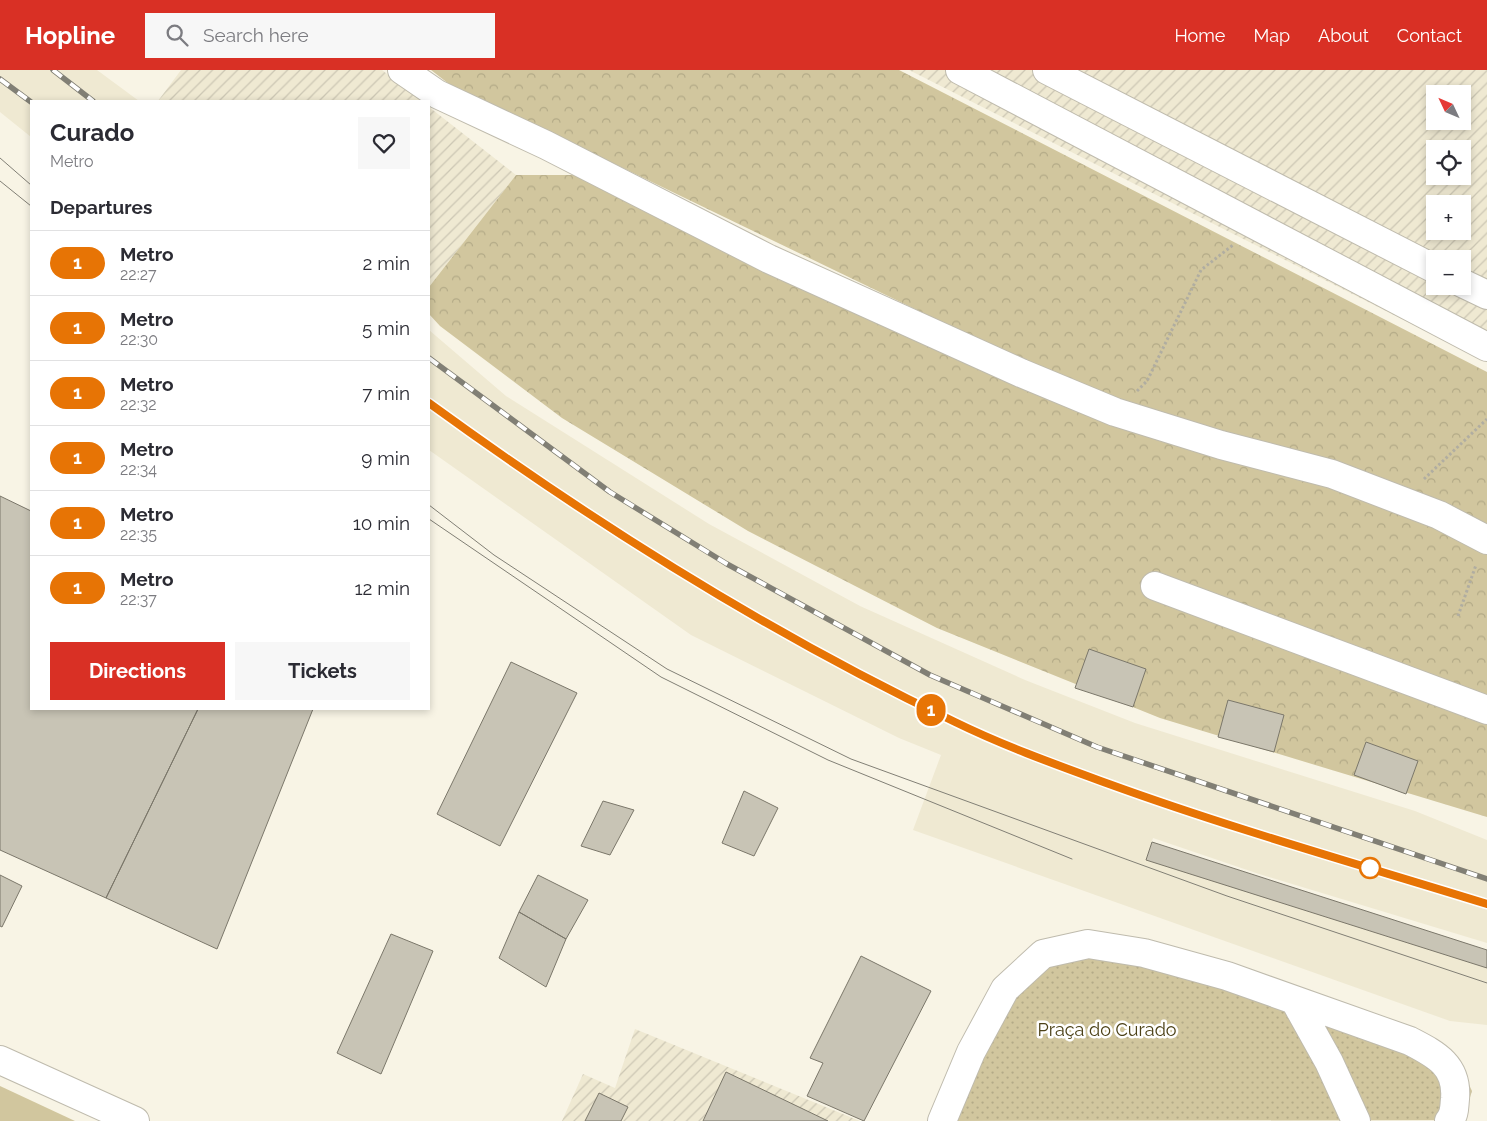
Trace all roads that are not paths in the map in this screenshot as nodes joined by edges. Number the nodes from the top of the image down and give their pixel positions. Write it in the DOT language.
graph roads {
  1 [pos="402,70"];
  2 [pos="960,70"];
  3 [pos="1047,70"];
  4 [pos="1426,263"];
  5 [pos="1471,287"];
  6 [pos="1487,295"];
  7 [pos="1487,347"];
  8 [pos="1486,539"];
  9 [pos="1155,586"];
  10 [pos="1487,710"];
  11 [pos="1295,1001"];
  12 [pos="0,1060"];
  13 [pos="135,1121"];
  14 [pos="942,1121"];
  15 [pos="1356,1121"];
  16 [pos="1449,1121"];
  1 -- 8 [label="street"];
  2 -- 7 [label="street"];
  3 -- 4 [label="street"];
  5 -- 6 [label="street"];
  9 -- 10 [label="street"];
  11 -- 14 [label="street"];
  11 -- 15 [label="street"];
  11 -- 16 [label="street"];
  12 -- 13 [label="street"];
}
